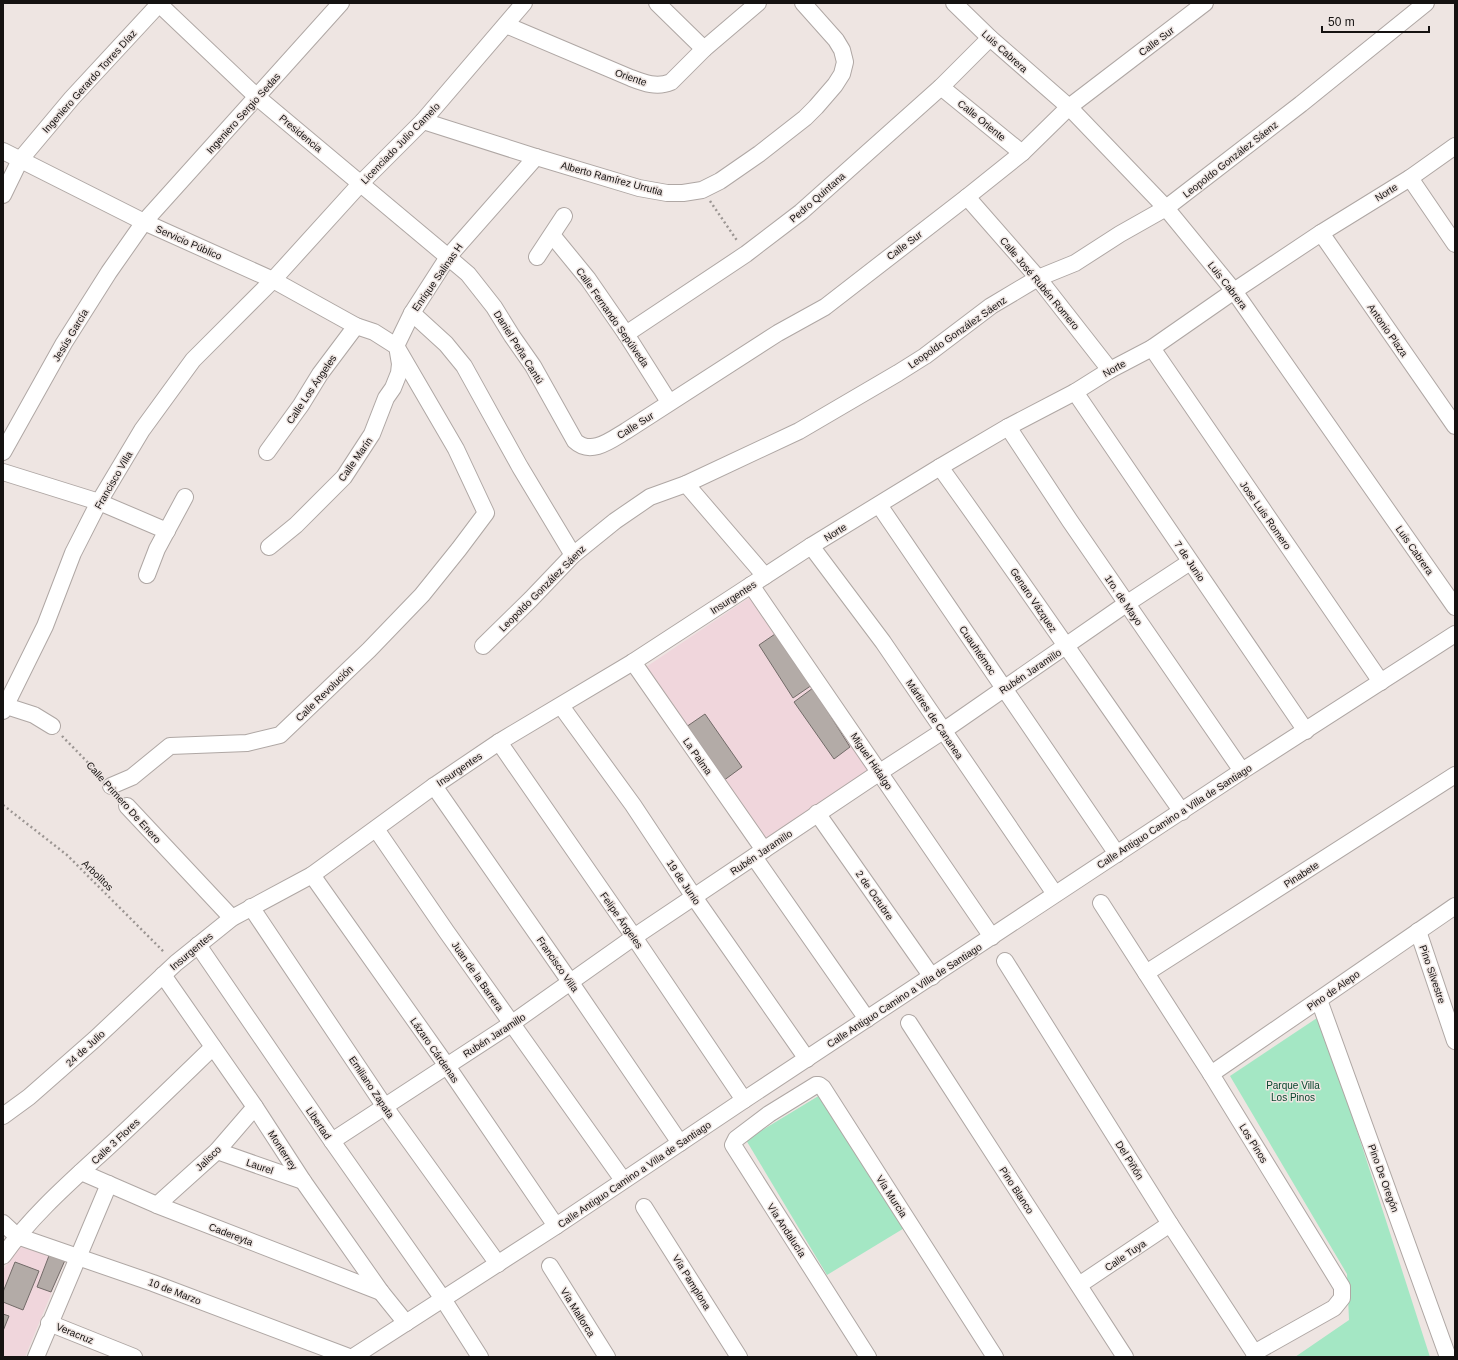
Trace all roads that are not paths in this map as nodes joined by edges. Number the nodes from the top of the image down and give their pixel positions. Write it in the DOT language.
graph roads {
  1 [pos="159,3"];
  2 [pos="341,3"];
  3 [pos="524,3"];
  4 [pos="657,3"];
  5 [pos="758,3"];
  6 [pos="803,3"];
  7 [pos="954,3"];
  8 [pos="1205,3"];
  9 [pos="1426,3"];
  10 [pos="506,25"];
  11 [pos="990,38"];
  12 [pos="704,49"];
  13 [pos="941,87"];
  14 [pos="257,97"];
  15 [pos="1069,107"];
  16 [pos="423,121"];
  17 [pos="1455,146"];
  18 [pos="3,151"];
  19 [pos="1022,153"];
  20 [pos="536,157"];
  21 [pos="20,160"];
  22 [pos="1410,178"];
  23 [pos="361,183"];
  24 [pos="3,195"];
  25 [pos="967,197"];
  26 [pos="1166,208"];
  27 [pos="564,216"];
  28 [pos="144,222"];
  29 [pos="1321,233"];
  30 [pos="552,235"];
  31 [pos="1455,244"];
  32 [pos="448,256"];
  33 [pos="537,257"];
  34 [pos="1038,278"];
  35 [pos="273,280"];
  36 [pos="1234,291"];
  37 [pos="412,313"];
  38 [pos="356,326"];
  39 [pos="626,334"];
  40 [pos="396,346"];
  41 [pos="1152,348"];
  42 [pos="1110,370"];
  43 [pos="1075,392"];
  44 [pos="669,402"];
  45 [pos="1455,426"];
  46 [pos="1008,427"];
  47 [pos="580,445"];
  48 [pos="3,452"];
  49 [pos="267,452"];
  50 [pos="940,467"];
  51 [pos="3,472"];
  52 [pos="686,484"];
  53 [pos="185,497"];
  54 [pos="99,502"];
  55 [pos="879,505"];
  56 [pos="167,531"];
  57 [pos="811,546"];
  58 [pos="269,547"];
  59 [pos="573,555"];
  60 [pos="1190,562"];
  61 [pos="146,575"];
  62 [pos="765,576"];
  63 [pos="751,585"];
  64 [pos="1126,604"];
  65 [pos="1455,607"];
  66 [pos="1455,634"];
  67 [pos="483,646"];
  68 [pos="1066,647"];
  69 [pos="633,662"];
  70 [pos="1381,682"];
  71 [pos="1004,689"];
  72 [pos="561,706"];
  73 [pos="4,707"];
  74 [pos="52,726"];
  75 [pos="943,731"];
  76 [pos="1306,731"];
  77 [pos="499,742"];
  78 [pos="1242,771"];
  79 [pos="880,772"];
  80 [pos="1455,774"];
  81 [pos="111,786"];
  82 [pos="434,786"];
  83 [pos="127,806"];
  84 [pos="1182,812"];
  85 [pos="817,814"];
  86 [pos="376,829"];
  87 [pos="759,853"];
  88 [pos="1117,854"];
  89 [pos="312,875"];
  90 [pos="1055,894"];
  91 [pos="694,897"];
  92 [pos="1100,903"];
  93 [pos="1455,906"];
  94 [pos="251,907"];
  95 [pos="232,918"];
  96 [pos="1418,930"];
  97 [pos="634,937"];
  98 [pos="992,937"];
  99 [pos="198,945"];
  100 [pos="1005,961"];
  101 [pos="1146,973"];
  102 [pos="163,975"];
  103 [pos="932,977"];
  104 [pos="571,983"];
  105 [pos="1320,1000"];
  106 [pos="867,1018"];
  107 [pos="909,1023"];
  108 [pos="512,1024"];
  109 [pos="1455,1041"];
  110 [pos="213,1046"];
  111 [pos="807,1059"];
  112 [pos="447,1066"];
  113 [pos="1211,1074"];
  114 [pos="744,1100"];
  115 [pos="255,1107"];
  116 [pos="385,1107"];
  117 [pos="769,1114"];
  118 [pos="3,1116"];
  119 [pos="332,1142"];
  120 [pos="680,1143"];
  121 [pos="217,1151"];
  122 [pos="81,1172"];
  123 [pos="623,1180"];
  124 [pos="303,1181"];
  125 [pos="108,1184"];
  126 [pos="157,1205"];
  127 [pos="644,1207"];
  128 [pos="3,1222"];
  129 [pos="1170,1224"];
  130 [pos="556,1226"];
  131 [pos="17,1236"];
  132 [pos="3,1256"];
  133 [pos="78,1256"];
  134 [pos="498,1264"];
  135 [pos="550,1266"];
  136 [pos="1079,1285"];
  137 [pos="382,1292"];
  138 [pos="443,1299"];
  139 [pos="49,1323"];
  140 [pos="406,1323"];
  141 [pos="1255,1355"];
  142 [pos="36,1357"];
  143 [pos="134,1357"];
  144 [pos="349,1357"];
  145 [pos="353,1357"];
  146 [pos="480,1357"];
  147 [pos="607,1357"];
  148 [pos="739,1357"];
  149 [pos="868,1357"];
  150 [pos="995,1357"];
  151 [pos="1124,1357"];
  152 [pos="1448,1357"];
  1 -- 14 [label="street, Presidencia"];
  1 -- 21 [label="street, Ingeniero Gerardo Torres Díaz"];
  2 -- 14 [label="street, Ingeniero Sergio Sedas"];
  3 -- 10 [label="street, Licenciado Julio Camelo"];
  4 -- 12 [label="street"];
  5 -- 12 [label="street, Oriente"];
  6 -- 20 [label="street, Alberto Ramírez Urrutia"];
  7 -- 11 [label="street, Luis Cabrera"];
  8 -- 15 [label="street, Calle Sur"];
  9 -- 26 [label="street, Leopoldo González Sáenz"];
  10 -- 12 [label="street, Oriente"];
  10 -- 16 [label="street, Licenciado Julio Camelo"];
  11 -- 13 [label="street, Pedro Quintana"];
  11 -- 15 [label="street, Luis Cabrera"];
  13 -- 19 [label="street, Calle Oriente"];
  13 -- 39 [label="street, Pedro Quintana"];
  14 -- 23 [label="street, Presidencia"];
  14 -- 28 [label="street, Ingeniero Sergio Sedas"];
  15 -- 19 [label="street, Calle Sur"];
  15 -- 26 [label="street, Luis Cabrera"];
  16 -- 20 [label="street, Alberto Ramírez Urrutia"];
  16 -- 23 [label="street, Licenciado Julio Camelo"];
  17 -- 22 [label="street, Norte"];
  18 -- 21 [label="street, Servicio Público"];
  19 -- 25 [label="street, Calle Sur"];
  20 -- 32 [label="street, Enrique Salinas H"];
  21 -- 24 [label="street, Ingeniero Gerardo Torres Díaz"];
  21 -- 28 [label="street, Servicio Público"];
  22 -- 29 [label="street, Norte"];
  22 -- 31 [label="street"];
  23 -- 32 [label="street, Presidencia"];
  23 -- 35 [label="street, Licenciado Julio Camelo"];
  25 -- 34 [label="street, Calle José Rubén Romero"];
  25 -- 44 [label="street, Calle Sur"];
  26 -- 34 [label="street, Leopoldo González Sáenz"];
  26 -- 36 [label="street, Luis Cabrera"];
  27 -- 30 [label="street"];
  28 -- 35 [label="street, Servicio Público"];
  28 -- 48 [label="street, Jesús García"];
  29 -- 36 [label="street, Norte"];
  29 -- 45 [label="street, Antonio Plaza"];
  30 -- 33 [label="street"];
  30 -- 39 [label="street, Calle Fernando Sepúlveda"];
  32 -- 37 [label="street, Enrique Salinas H"];
  32 -- 47 [label="street, Daniel Peña Cantú"];
  34 -- 42 [label="street, Calle José Rubén Romero"];
  34 -- 52 [label="street, Leopoldo González Sáenz"];
  35 -- 38 [label="street, Servicio Público"];
  35 -- 54 [label="street, Francisco Villa"];
  36 -- 41 [label="street, Norte"];
  36 -- 65 [label="street, Luis Cabrera"];
  37 -- 40 [label="street, Enrique Salinas H"];
  37 -- 59 [label="street"];
  38 -- 40 [label="street, Servicio Público"];
  38 -- 49 [label="street, Calle Los Ángeles"];
  39 -- 44 [label="street, Calle Fernando Sepúlveda"];
  40 -- 58 [label="street, Calle Marín"];
  40 -- 81 [label="street, Calle Revolución"];
  41 -- 42 [label="street, Norte"];
  41 -- 70 [label="street, Jose Luis Romero"];
  42 -- 43 [label="street, Norte"];
  43 -- 46 [label="street, Norte"];
  43 -- 60 [label="street, 7 de Junio"];
  44 -- 47 [label="street, Calle Sur"];
  46 -- 50 [label="street, Norte"];
  46 -- 64 [label="street, 1ro. de Mayo"];
  50 -- 55 [label="street, Norte"];
  50 -- 68 [label="street, Genaro Vázquez"];
  51 -- 54 [label="street"];
  52 -- 59 [label="street, Leopoldo González Sáenz"];
  52 -- 62 [label="street"];
  53 -- 56 [label="street"];
  54 -- 56 [label="street"];
  54 -- 73 [label="street, Francisco Villa"];
  55 -- 57 [label="street, Norte"];
  55 -- 71 [label="street, Cuauhtémoc"];
  56 -- 61 [label="street"];
  57 -- 62 [label="street, Norte"];
  57 -- 75 [label="street, Mártires de Cananea"];
  59 -- 67 [label="street, Leopoldo González Sáenz"];
  60 -- 64 [label="street, Rubén Jaramillo"];
  60 -- 76 [label="street, 7 de Junio"];
  62 -- 63 [label="street, Insurgentes"];
  63 -- 69 [label="street, Insurgentes"];
  63 -- 79 [label="street, Miguel Hidalgo"];
  64 -- 68 [label="street, Rubén Jaramillo"];
  64 -- 78 [label="street, 1ro. de Mayo"];
  66 -- 70 [label="street, Calle Antiguo Camino a Villa de Santiago"];
  68 -- 71 [label="street, Rubén Jaramillo"];
  68 -- 84 [label="street, Genaro Vázquez"];
  69 -- 72 [label="street, Insurgentes"];
  69 -- 87 [label="street, La Palma"];
  70 -- 76 [label="street, Calle Antiguo Camino a Villa de Santiago"];
  71 -- 75 [label="street, Rubén Jaramillo"];
  71 -- 88 [label="street, Cuauhtémoc"];
  72 -- 77 [label="street, Insurgentes"];
  72 -- 91 [label="street, 19 de Junio"];
  73 -- 74 [label="street"];
  75 -- 79 [label="street, Rubén Jaramillo"];
  75 -- 90 [label="street, Mártires de Cananea"];
  76 -- 78 [label="street, Calle Antiguo Camino a Villa de Santiago"];
  77 -- 82 [label="street, Insurgentes"];
  77 -- 97 [label="street, Felipe Ángeles"];
  78 -- 84 [label="street, Calle Antiguo Camino a Villa de Santiago"];
  79 -- 85 [label="street, Rubén Jaramillo"];
  79 -- 98 [label="street, Miguel Hidalgo"];
  80 -- 101 [label="street, Pinabete"];
  82 -- 86 [label="street, Insurgentes"];
  82 -- 104 [label="street, Francisco Villa"];
  83 -- 95 [label="street, Calle Primero De Enero"];
  84 -- 88 [label="street, Calle Antiguo Camino a Villa de Santiago"];
  85 -- 87 [label="street, Rubén Jaramillo"];
  85 -- 103 [label="street, 2 de Octubre"];
  86 -- 89 [label="street, Insurgentes"];
  86 -- 108 [label="street, Juan de la Barrera"];
  87 -- 91 [label="street, Rubén Jaramillo"];
  87 -- 106 [label="street, La Palma"];
  88 -- 90 [label="street, Calle Antiguo Camino a Villa de Santiago"];
  89 -- 94 [label="street, Insurgentes"];
  89 -- 112 [label="street, Lázaro Cárdenas"];
  90 -- 98 [label="street, Calle Antiguo Camino a Villa de Santiago"];
  91 -- 97 [label="street, Rubén Jaramillo"];
  91 -- 111 [label="street, 19 de Junio"];
  92 -- 101 [label="street, Los Pinos"];
  93 -- 96 [label="street, Pino de Alepo"];
  94 -- 95 [label="street, Insurgentes"];
  94 -- 116 [label="street, Emiliano Zapata"];
  95 -- 99 [label="street, Insurgentes"];
  96 -- 105 [label="street, Pino de Alepo"];
  96 -- 109 [label="street, Pino Silvestre"];
  97 -- 104 [label="street, Rubén Jaramillo"];
  97 -- 114 [label="street, Felipe Ángeles"];
  98 -- 103 [label="street, Calle Antiguo Camino a Villa de Santiago"];
  99 -- 102 [label="street, Insurgentes"];
  99 -- 119 [label="street, Libertad"];
  100 -- 129 [label="street, Del Piñón"];
  101 -- 113 [label="street, Los Pinos"];
  102 -- 110 [label="street, Monterrey"];
  102 -- 118 [label="street, 24 de Julio"];
  103 -- 106 [label="street, Calle Antiguo Camino a Villa de Santiago"];
  104 -- 108 [label="street, Rubén Jaramillo"];
  104 -- 120 [label="street, Francisco Villa"];
  105 -- 113 [label="street, Pino de Alepo"];
  105 -- 152 [label="street, Pino De Oregón"];
  106 -- 111 [label="street, Calle Antiguo Camino a Villa de Santiago"];
  107 -- 136 [label="street, Pino Blanco"];
  108 -- 112 [label="street, Rubén Jaramillo"];
  108 -- 123 [label="street, Juan de la Barrera"];
  110 -- 115 [label="street, Monterrey"];
  110 -- 122 [label="street, Calle 3 Flores"];
  111 -- 114 [label="street, Calle Antiguo Camino a Villa de Santiago"];
  112 -- 116 [label="street, Rubén Jaramillo"];
  112 -- 130 [label="street, Lázaro Cárdenas"];
  113 -- 141 [label="street, Los Pinos"];
  114 -- 120 [label="street, Calle Antiguo Camino a Villa de Santiago"];
  115 -- 121 [label="street, Jalisco"];
  115 -- 124 [label="street, Monterrey"];
  116 -- 119 [label="street, Rubén Jaramillo"];
  116 -- 134 [label="street, Emiliano Zapata"];
  117 -- 149 [label="street, Vía Andalucía"];
  117 -- 150 [label="street, Vía Murcia"];
  119 -- 138 [label="street, Libertad"];
  120 -- 123 [label="street, Calle Antiguo Camino a Villa de Santiago"];
  121 -- 124 [label="street, Laurel"];
  121 -- 126 [label="street, Jalisco"];
  122 -- 125 [label="street, Cadereyta"];
  122 -- 131 [label="street, Calle 3 Flores"];
  123 -- 130 [label="street, Calle Antiguo Camino a Villa de Santiago"];
  124 -- 137 [label="street, Monterrey"];
  125 -- 126 [label="street, Cadereyta"];
  125 -- 133 [label="street"];
  126 -- 137 [label="street, Cadereyta"];
  127 -- 148 [label="street, Vía Pamplona"];
  128 -- 131 [label="street, 10 de Marzo"];
  129 -- 136 [label="street, Calle Tuya"];
  129 -- 141 [label="street, Del Piñón"];
  130 -- 134 [label="street, Calle Antiguo Camino a Villa de Santiago"];
  131 -- 132 [label="street, Calle 3 Flores"];
  131 -- 133 [label="street, 10 de Marzo"];
  133 -- 139 [label="street"];
  133 -- 144 [label="street, 10 de Marzo"];
  134 -- 138 [label="street, Calle Antiguo Camino a Villa de Santiago"];
  135 -- 147 [label="street, Vía Mallorca"];
  136 -- 151 [label="street, Pino Blanco"];
  137 -- 140 [label="street, Monterrey"];
  138 -- 140 [label="street, Calle Antiguo Camino a Villa de Santiago"];
  138 -- 146 [label="street, Libertad"];
  139 -- 142 [label="street, Veracruz"];
  139 -- 143 [label="street, Veracruz"];
  140 -- 145 [label="street, Calle Antiguo Camino a Villa de Santiago"];
}
